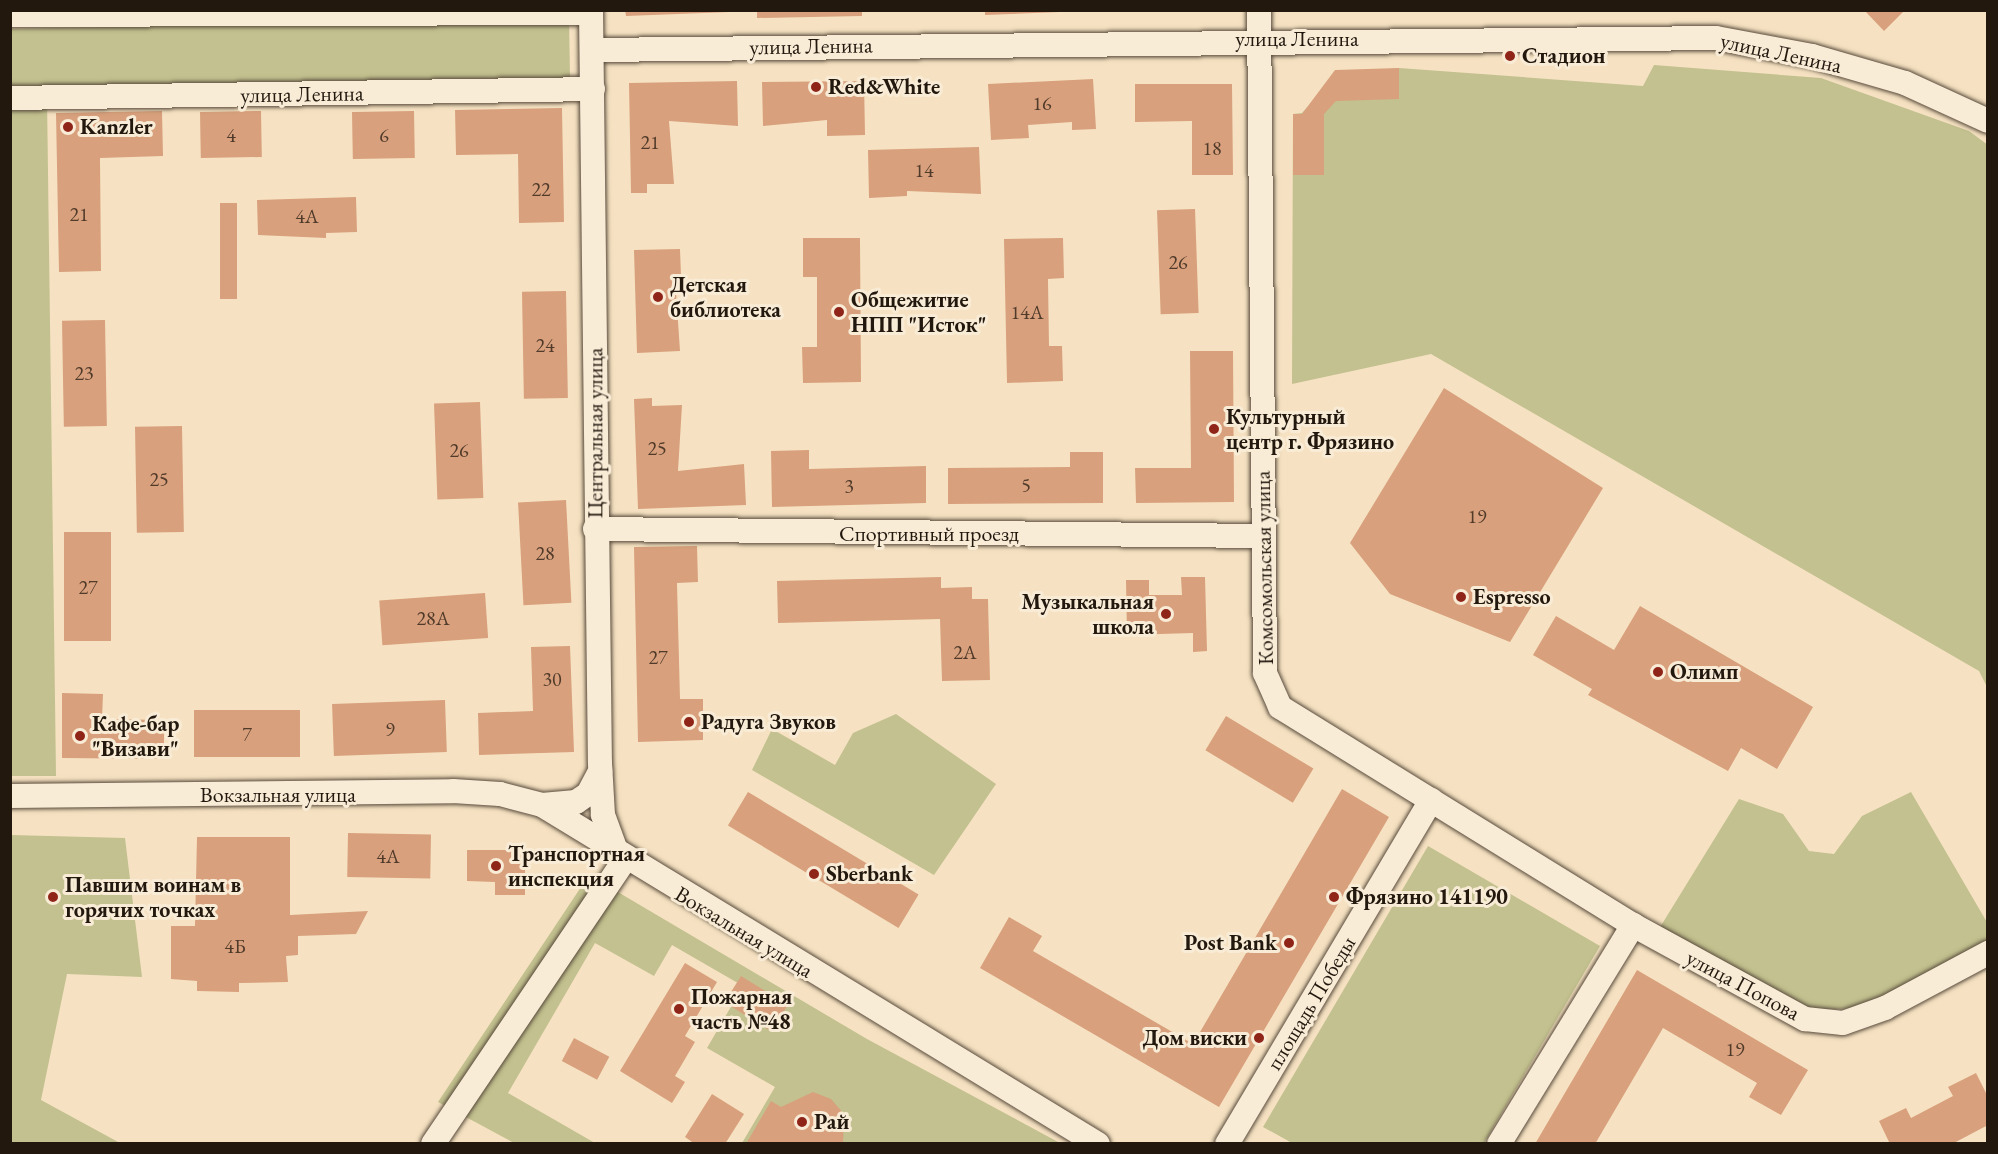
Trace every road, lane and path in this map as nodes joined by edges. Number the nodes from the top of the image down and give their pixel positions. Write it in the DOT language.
graph roads {
  1 [pos="1259,10"];
  2 [pos="591,12"];
  3 [pos="10,15"];
  4 [pos="1259,40"];
  5 [pos="592,50"];
  6 [pos="593,89"];
  7 [pos="10,98"];
  8 [pos="1988,121"];
  9 [pos="595,529"];
  10 [pos="1263,536"];
  11 [pos="600,771"];
  12 [pos="10,796"];
  13 [pos="1431,800"];
  14 [pos="542,806"];
  15 [pos="621,856"];
  16 [pos="1632,925"];
  17 [pos="1988,953"];
  18 [pos="433,1143"];
  19 [pos="1098,1143"];
  20 [pos="1227,1143"];
  21 [pos="1499,1143"];
  1 -- 4 [label="street, Комсомольская улица"];
  2 -- 3 [label="street"];
  2 -- 5 [label="street, Центральная улица"];
  4 -- 5 [label="street, улица Ленина"];
  4 -- 8 [label="street, улица Ленина"];
  4 -- 10 [label="street, Комсомольская улица"];
  5 -- 6 [label="street, Центральная улица"];
  6 -- 7 [label="street, улица Ленина"];
  6 -- 9 [label="street, Центральная улица"];
  9 -- 10 [label="street, Спортивный проезд"];
  9 -- 11 [label="street, Центральная улица"];
  10 -- 13 [label="street, Комсомольская улица"];
  11 -- 14 [label="street"];
  11 -- 15 [label="street, Центральная улица"];
  12 -- 14 [label="street, Вокзальная улица"];
  13 -- 16 [label="street, Комсомольская улица"];
  13 -- 20 [label="street, площадь Победы"];
  14 -- 15 [label="street, Вокзальная улица"];
  15 -- 18 [label="street"];
  15 -- 19 [label="street, Вокзальная улица"];
  16 -- 17 [label="street, улица Попова"];
  16 -- 21 [label="street"];
}
